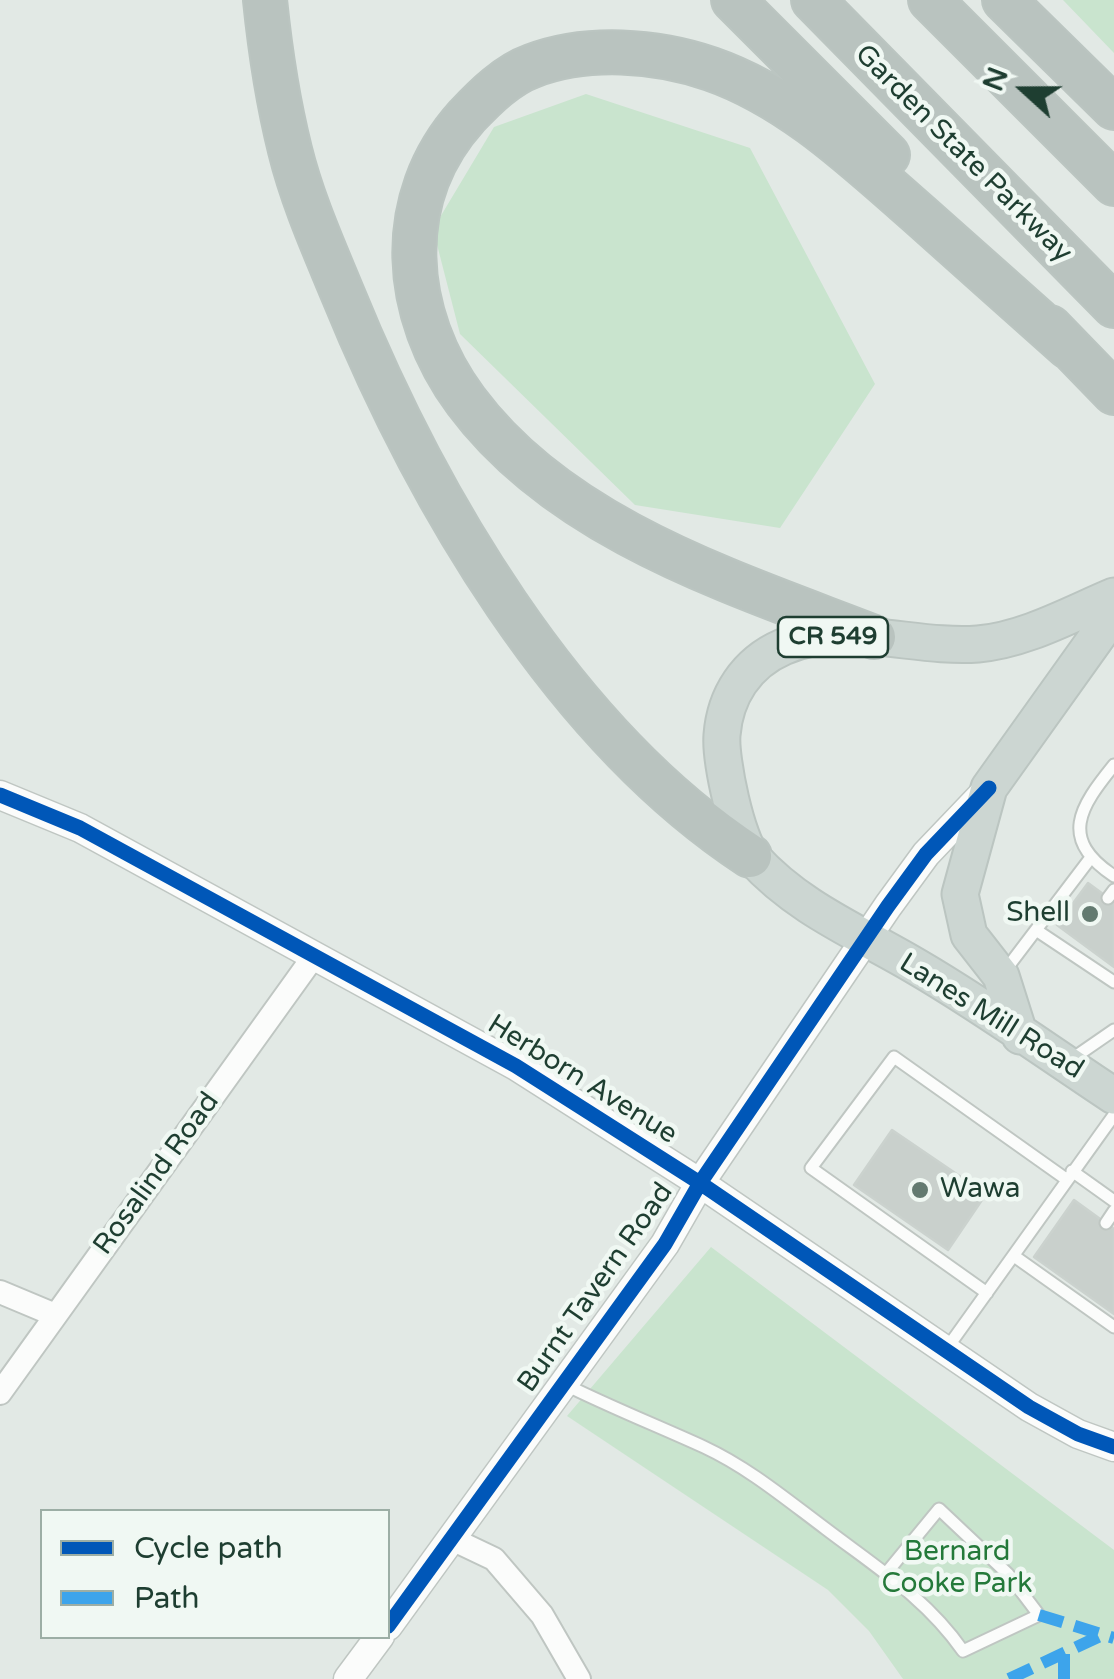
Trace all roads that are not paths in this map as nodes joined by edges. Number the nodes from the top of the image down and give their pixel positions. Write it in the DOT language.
graph roads {
  1 [pos="265,0"];
  2 [pos="733,0"];
  3 [pos="813,0"];
  4 [pos="930,0"];
  5 [pos="1004,0"];
  6 [pos="1114,108"];
  7 [pos="1114,184"];
  8 [pos="1114,306"];
  9 [pos="1068,347"];
  10 [pos="1114,392"];
  11 [pos="1114,596"];
  12 [pos="1114,613"];
  13 [pos="874,637"];
  14 [pos="1114,765"];
  15 [pos="989,788"];
  16 [pos="0,795"];
  17 [pos="750,856"];
  18 [pos="1089,860"];
  19 [pos="1114,876"];
  20 [pos="1036,930"];
  21 [pos="866,941"];
  22 [pos="1078,941"];
  23 [pos="1070,952"];
  24 [pos="314,956"];
  25 [pos="1112,975"];
  26 [pos="1001,976"];
  27 [pos="1114,1030"];
  28 [pos="1020,1036"];
  29 [pos="1065,1064"];
  30 [pos="1114,1096"];
  31 [pos="1114,1115"];
  32 [pos="1069,1175"];
  33 [pos="700,1182"];
  34 [pos="1114,1201"];
  35 [pos="1114,1212"];
  36 [pos="1106,1223"];
  37 [pos="1014,1256"];
  38 [pos="0,1292"];
  39 [pos="988,1292"];
  40 [pos="56,1315"];
  41 [pos="1114,1327"];
  42 [pos="944,1352"];
  43 [pos="560,1382"];
  44 [pos="0,1393"];
  45 [pos="1114,1447"];
  46 [pos="452,1539"];
  47 [pos="888,1571"];
  48 [pos="390,1623"];
  49 [pos="378,1639"];
  50 [pos="348,1679"];
  51 [pos="580,1679"];
  1 -- 17 [label="highway"];
  2 -- 9 [label="highway"];
  3 -- 8 [label="highway, Garden State Parkway"];
  4 -- 7 [label="highway"];
  5 -- 6 [label="highway"];
  9 -- 10 [label="highway"];
  9 -- 13 [label="highway"];
  11 -- 13 [label="main road, CR 549"];
  12 -- 15 [label="main road, Burnt Tavern Road"];
  13 -- 17 [label="main road, CR 549"];
  14 -- 18 [label="lane"];
  15 -- 21 [label="street, Burnt Tavern Road"];
  15 -- 26 [label="main road"];
  16 -- 24 [label="street, Herborn Avenue"];
  17 -- 21 [label="main road, Lanes Mill Road"];
  18 -- 19 [label="lane"];
  18 -- 20 [label="lane"];
  20 -- 23 [label="lane"];
  20 -- 26 [label="lane"];
  21 -- 28 [label="main road, Lanes Mill Road"];
  21 -- 33 [label="street, Burnt Tavern Road"];
  22 -- 23 [label="lane"];
  23 -- 25 [label="lane"];
  24 -- 33 [label="street, Herborn Avenue"];
  24 -- 40 [label="street, Rosalind Road"];
  26 -- 28 [label="main road"];
  27 -- 29 [label="lane"];
  28 -- 29 [label="main road, Lanes Mill Road"];
  29 -- 30 [label="main road, Lanes Mill Road"];
  31 -- 32 [label="lane"];
  32 -- 34 [label="lane"];
  32 -- 37 [label="lane"];
  32 -- 39 [label="lane"];
  33 -- 42 [label="street, Herborn Avenue"];
  33 -- 43 [label="street, Burnt Tavern Road"];
  35 -- 36 [label="lane"];
  37 -- 39 [label="lane"];
  37 -- 41 [label="lane"];
  38 -- 40 [label="street"];
  39 -- 42 [label="lane"];
  40 -- 44 [label="street, Rosalind Road"];
  42 -- 45 [label="street, Herborn Avenue"];
  43 -- 46 [label="street, Burnt Tavern Road"];
  43 -- 47 [label="lane"];
  46 -- 48 [label="street, Burnt Tavern Road"];
  46 -- 51 [label="street"];
  47 -- 47 [label="lane"];
  49 -- 50 [label="street"];
}
